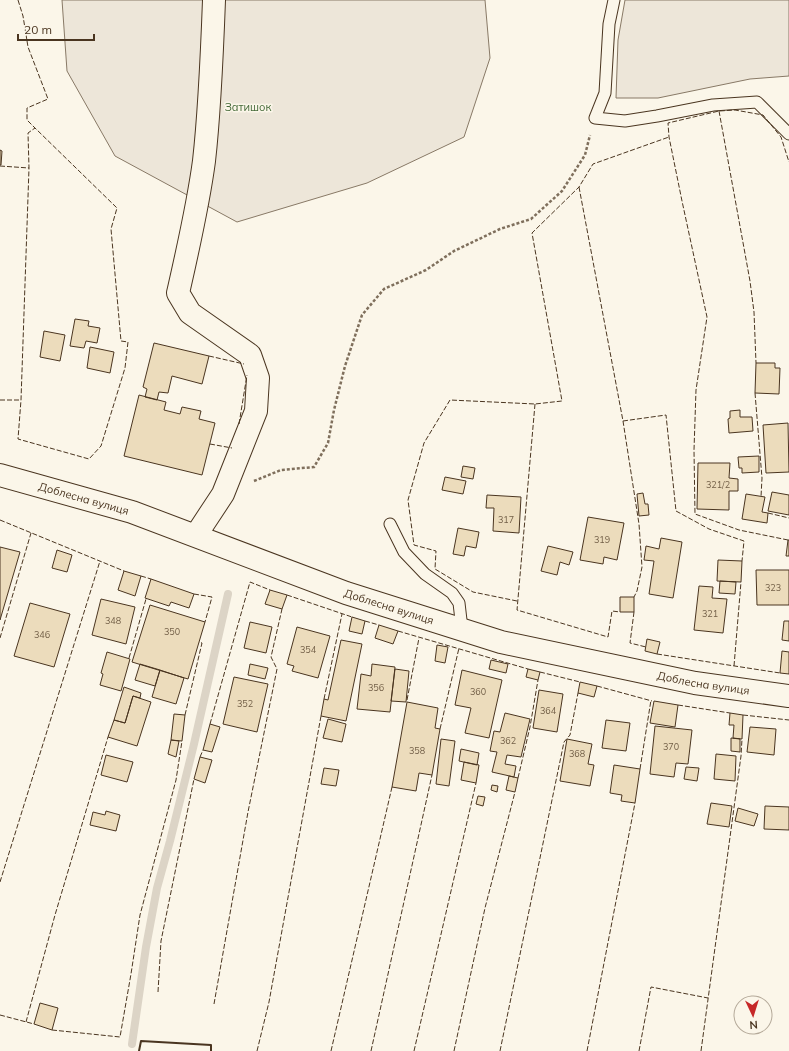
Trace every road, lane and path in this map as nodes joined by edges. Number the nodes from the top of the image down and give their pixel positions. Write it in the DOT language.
graph roads {
  1 [pos="214,0"];
  2 [pos="614,0"];
  3 [pos="595,118"];
  4 [pos="789,134"];
  5 [pos="0,475"];
  6 [pos="223,494"];
  7 [pos="390,524"];
  8 [pos="196,536"];
  9 [pos="462,630"];
  10 [pos="789,696"];
  1 -- 6 [label="street"];
  2 -- 3 [label="lane"];
  3 -- 4 [label="lane"];
  3 -- 6 [label="path"];
  5 -- 8 [label="street, Доблесна вулиця"];
  6 -- 8 [label="street"];
  7 -- 9 [label="lane"];
  8 -- 9 [label="street, Доблесна вулиця"];
  9 -- 10 [label="street, Доблесна вулиця"];
}
